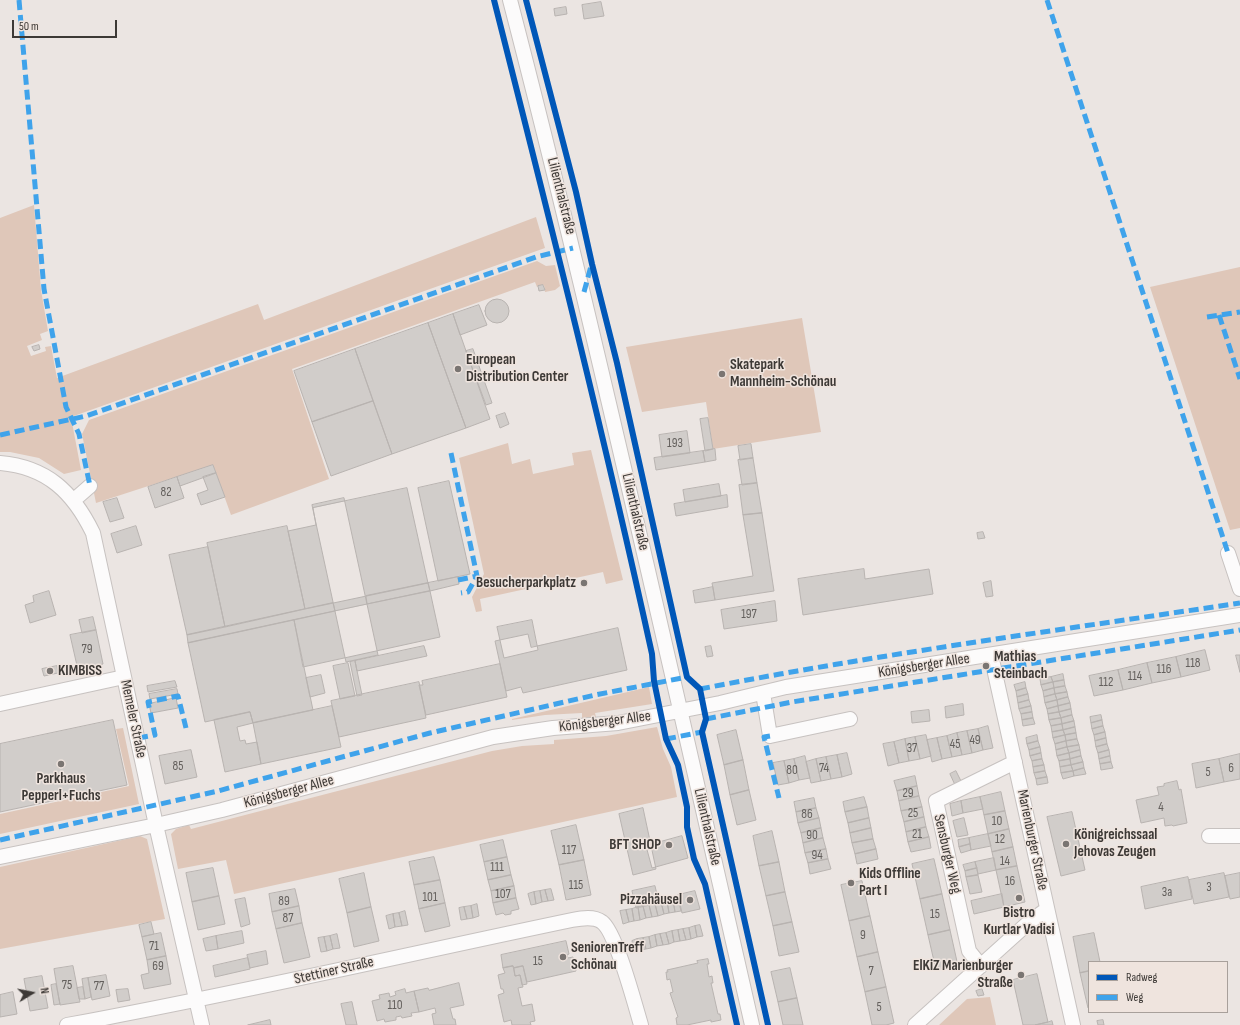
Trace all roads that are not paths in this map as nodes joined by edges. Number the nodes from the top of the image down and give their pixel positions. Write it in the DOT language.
graph roads {
  1 [pos="510,0"];
  2 [pos="0,464"];
  3 [pos="90,486"];
  4 [pos="74,500"];
  5 [pos="1228,554"];
  6 [pos="1240,589"];
  7 [pos="1240,614"];
  8 [pos="991,655"];
  9 [pos="124,677"];
  10 [pos="763,693"];
  11 [pos="0,704"];
  12 [pos="681,710"];
  13 [pos="850,719"];
  14 [pos="1014,762"];
  15 [pos="156,825"];
  16 [pos="1209,836"];
  17 [pos="1240,836"];
  18 [pos="0,857"];
  19 [pos="1047,909"];
  20 [pos="981,966"];
  21 [pos="196,1001"];
  22 [pos="67,1025"];
  23 [pos="202,1025"];
  24 [pos="641,1025"];
  25 [pos="752,1025"];
  26 [pos="915,1025"];
  27 [pos="1073,1025"];
  1 -- 12 [label="street, Lilienthalstraße"];
  2 -- 4 [label="street, Memeler Straße"];
  3 -- 4 [label="street"];
  4 -- 9 [label="street, Memeler Straße"];
  5 -- 6 [label="street"];
  7 -- 8 [label="street, Königsberger Allee"];
  8 -- 10 [label="street, Königsberger Allee"];
  8 -- 14 [label="street, Marienburger Straße"];
  9 -- 11 [label="street"];
  9 -- 15 [label="street, Memeler Straße"];
  10 -- 12 [label="street, Königsberger Allee"];
  10 -- 13 [label="street"];
  12 -- 15 [label="street, Königsberger Allee"];
  12 -- 25 [label="street, Lilienthalstraße"];
  14 -- 19 [label="street, Marienburger Straße"];
  14 -- 20 [label="street, Sensburger Weg"];
  15 -- 18 [label="street, Königsberger Allee"];
  15 -- 21 [label="street, Memeler Straße"];
  16 -- 17 [label="street"];
  19 -- 20 [label="street"];
  19 -- 27 [label="street, Marienburger Straße"];
  20 -- 26 [label="street"];
  21 -- 22 [label="street, Stettiner Straße"];
  21 -- 23 [label="street, Memeler Straße"];
  21 -- 24 [label="street, Stettiner Straße"];
}
